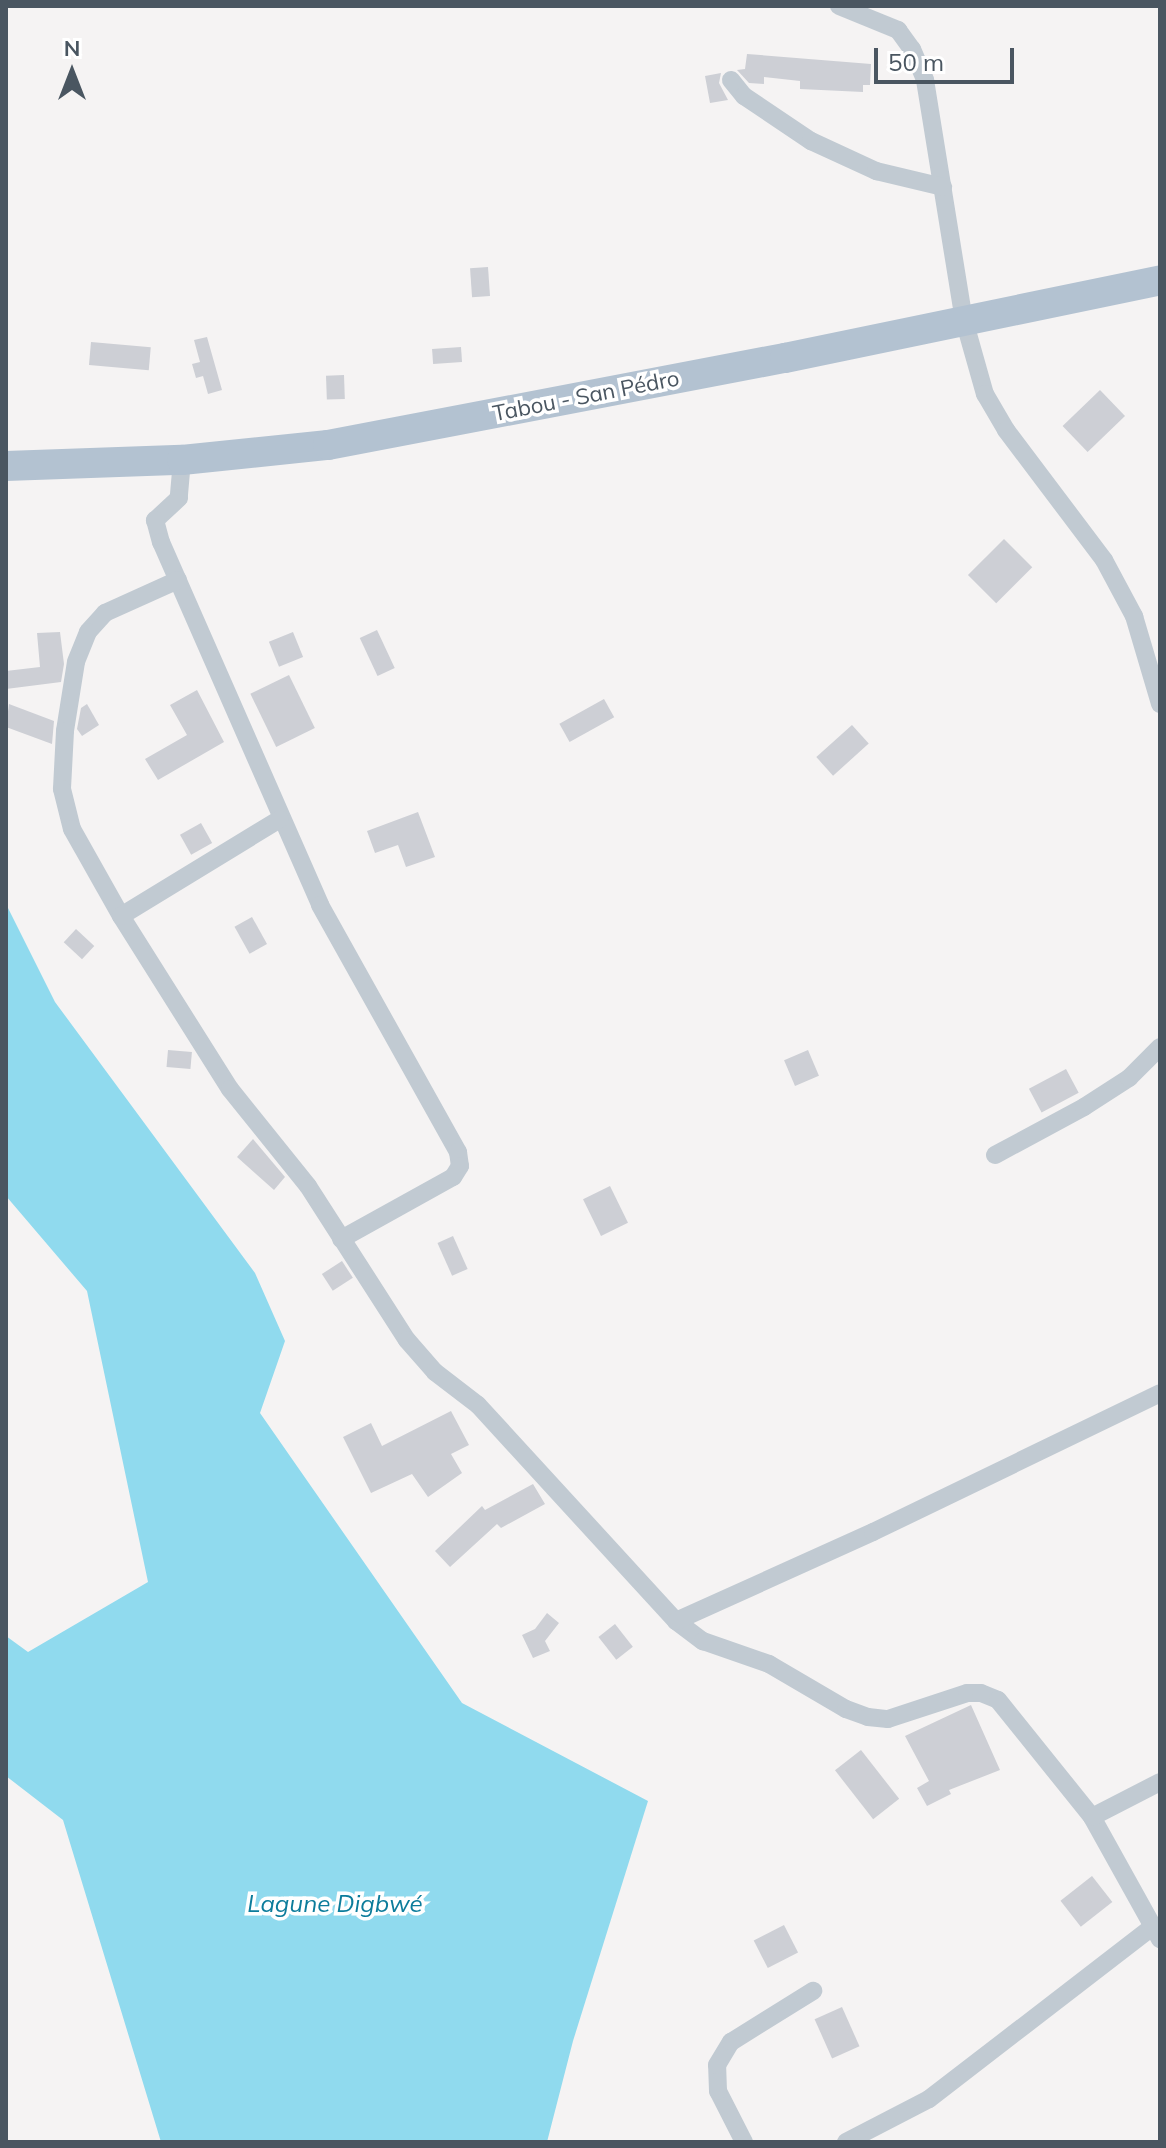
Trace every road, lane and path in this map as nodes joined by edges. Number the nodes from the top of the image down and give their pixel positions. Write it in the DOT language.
graph roads {
  1 [pos="839,6"];
  2 [pos="731,80"];
  3 [pos="943,187"];
  4 [pos="1160,280"];
  5 [pos="964,320"];
  6 [pos="182,460"];
  7 [pos="6,466"];
  8 [pos="178,580"];
  9 [pos="1160,704"];
  10 [pos="280,819"];
  11 [pos="121,916"];
  12 [pos="1160,1047"];
  13 [pos="995,1155"];
  14 [pos="341,1239"];
  15 [pos="1160,1393"];
  16 [pos="676,1621"];
  17 [pos="1160,1782"];
  18 [pos="1092,1817"];
  19 [pos="1157,1932"];
  20 [pos="813,1991"];
  21 [pos="744,2142"];
  22 [pos="846,2142"];
  1 -- 3 [label="street"];
  2 -- 3 [label="street"];
  3 -- 5 [label="street"];
  4 -- 5 [label="main road, Tabou - San Pédro"];
  5 -- 6 [label="main road, Tabou - San Pédro"];
  5 -- 9 [label="street"];
  6 -- 7 [label="main road, Tabou - San Pédro"];
  6 -- 8 [label="street"];
  8 -- 10 [label="street"];
  8 -- 11 [label="street"];
  10 -- 11 [label="street"];
  10 -- 14 [label="street"];
  11 -- 14 [label="street"];
  12 -- 13 [label="street"];
  14 -- 16 [label="street"];
  15 -- 16 [label="street"];
  16 -- 18 [label="street"];
  17 -- 18 [label="street"];
  18 -- 19 [label="street"];
  19 -- 22 [label="street"];
  20 -- 21 [label="street"];
}
